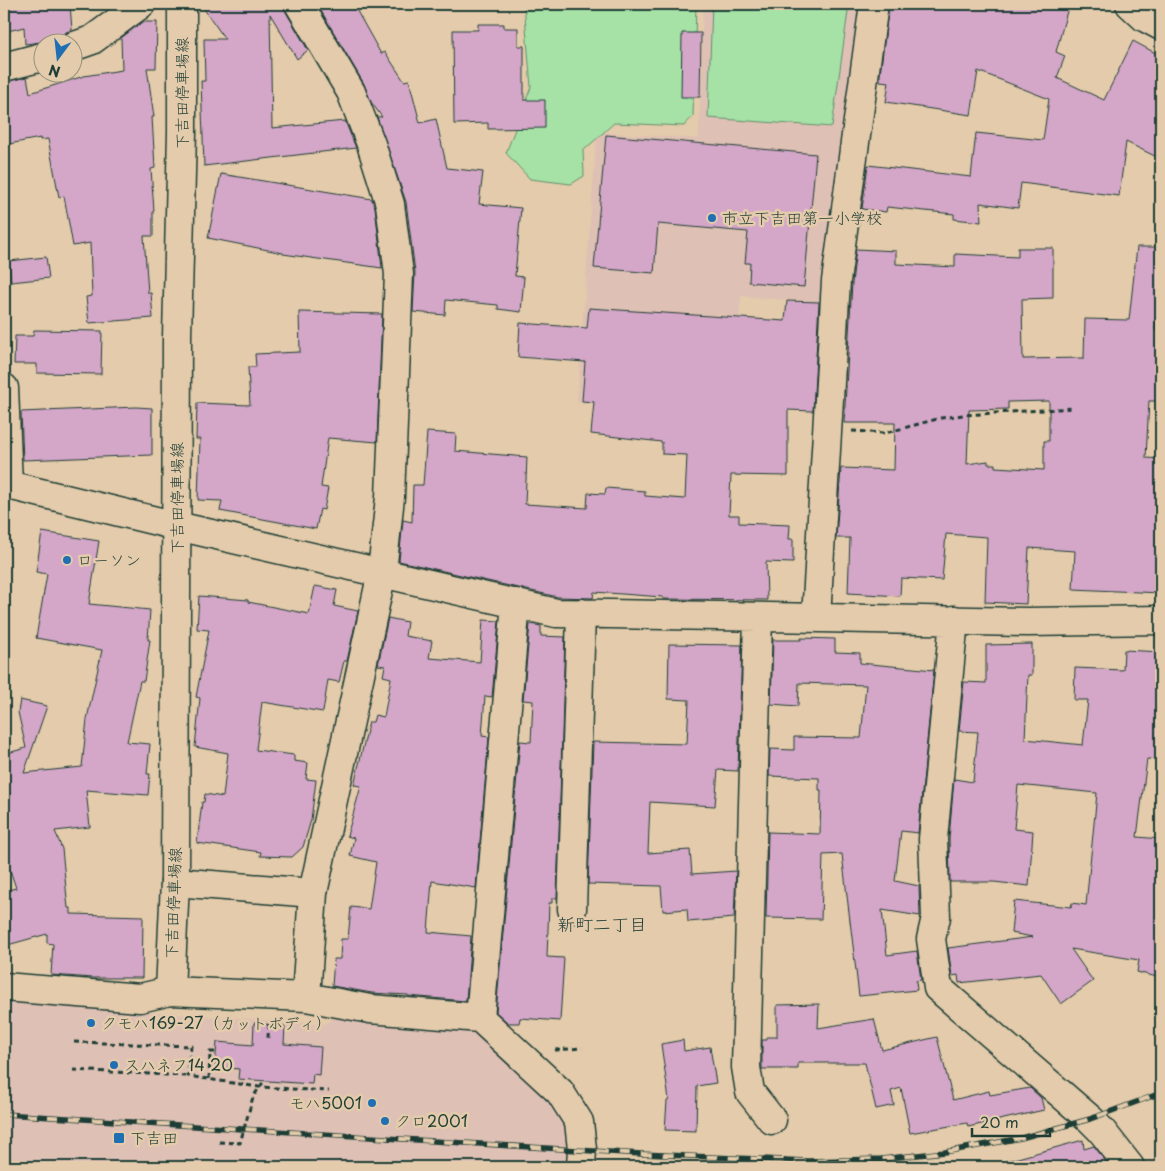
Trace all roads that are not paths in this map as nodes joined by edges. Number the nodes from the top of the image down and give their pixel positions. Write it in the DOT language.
graph roads {
  1 [pos="140,4"];
  2 [pos="182,4"];
  3 [pos="299,4"];
  4 [pos="874,4"];
  5 [pos="1130,4"];
  6 [pos="1161,26"];
  7 [pos="82,44"];
  8 [pos="32,60"];
  9 [pos="4,67"];
  10 [pos="4,388"];
  11 [pos="6,484"];
  12 [pos="177,526"];
  13 [pos="382,572"];
  14 [pos="516,603"];
  15 [pos="581,613"];
  16 [pos="758,617"];
  17 [pos="816,618"];
  18 [pos="954,620"];
  19 [pos="1161,620"];
  20 [pos="174,882"];
  21 [pos="314,894"];
  22 [pos="572,909"];
  23 [pos="4,987"];
  24 [pos="170,991"];
  25 [pos="306,997"];
  26 [pos="480,1018"];
  27 [pos="772,1120"];
  28 [pos="581,1167"];
  29 [pos="1130,1167"];
  1 -- 7 [label="street"];
  2 -- 12 [label="street, 下吉田停車場線"];
  3 -- 13 [label="street"];
  4 -- 17 [label="street"];
  5 -- 6 [label="street"];
  8 -- 9 [label="street"];
  10 -- 11 [label="street"];
  11 -- 12 [label="street"];
  12 -- 13 [label="street"];
  12 -- 20 [label="street, 下吉田停車場線"];
  13 -- 14 [label="street"];
  13 -- 21 [label="street"];
  14 -- 15 [label="street"];
  14 -- 26 [label="street"];
  15 -- 16 [label="street"];
  15 -- 22 [label="street"];
  16 -- 17 [label="street"];
  16 -- 27 [label="street"];
  17 -- 18 [label="street"];
  18 -- 19 [label="street"];
  18 -- 29 [label="street"];
  20 -- 21 [label="street"];
  20 -- 24 [label="street, 下吉田停車場線"];
  21 -- 25 [label="street"];
  23 -- 24 [label="street"];
  24 -- 25 [label="street"];
  25 -- 26 [label="street"];
  26 -- 28 [label="street"];
}
